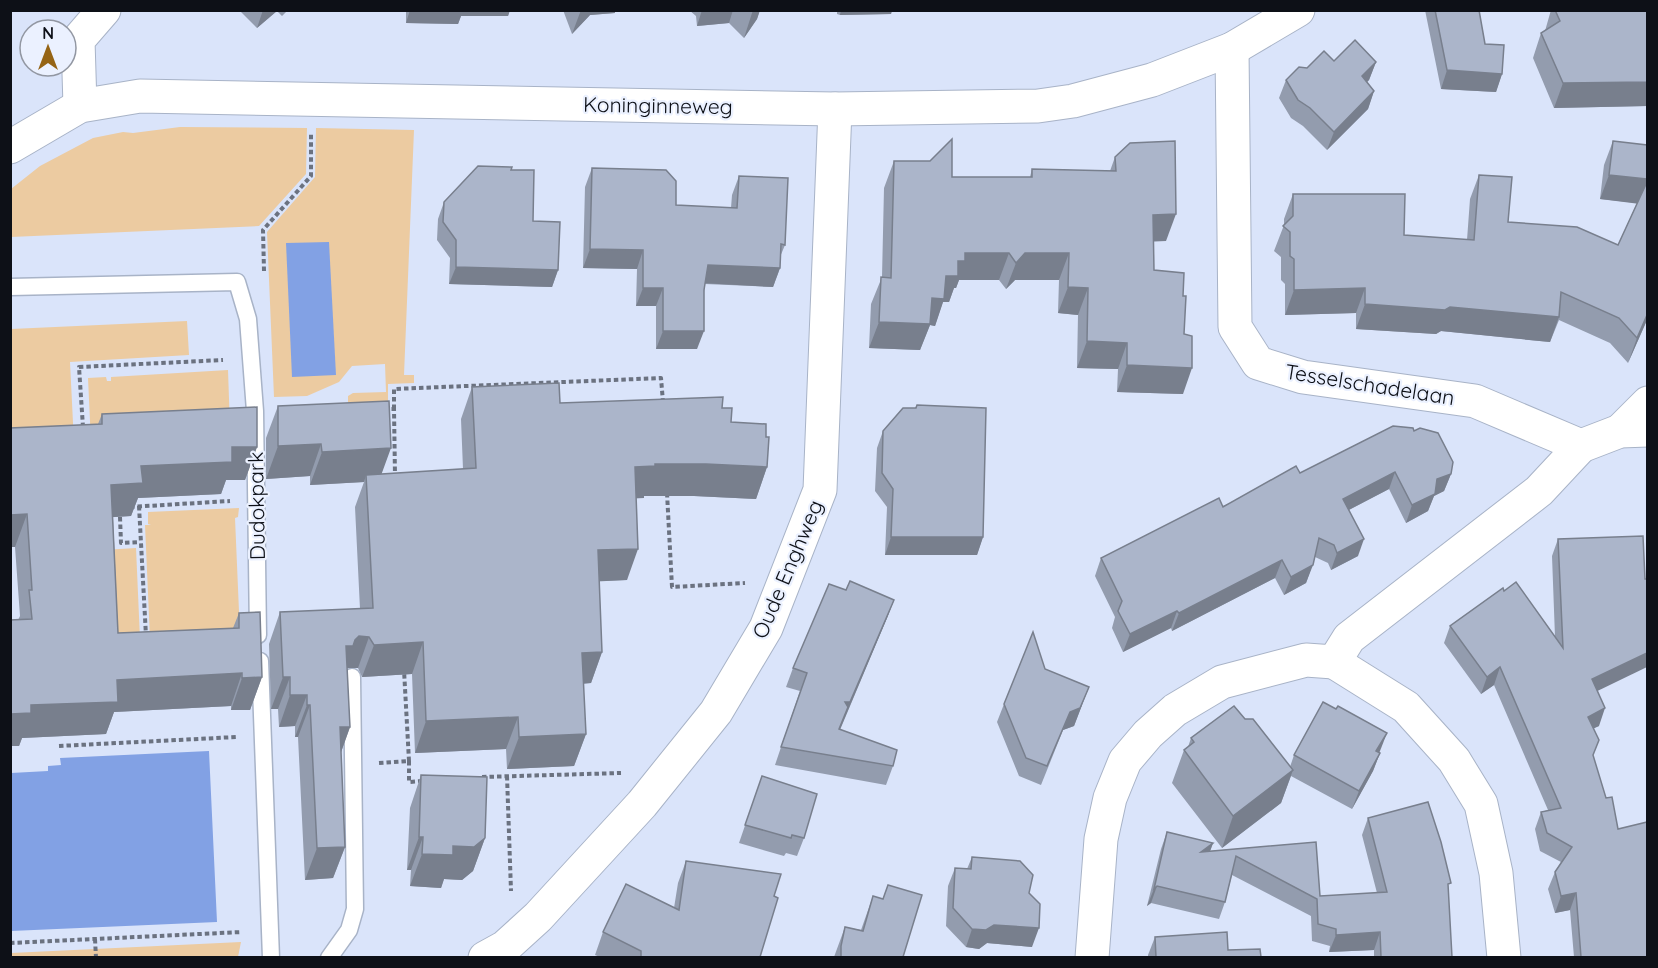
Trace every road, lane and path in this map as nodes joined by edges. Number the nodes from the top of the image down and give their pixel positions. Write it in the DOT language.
graph roads {
  1 [pos="104,10"];
  2 [pos="1298,10"];
  3 [pos="1232,49"];
  4 [pos="312,100"];
  5 [pos="80,106"];
  6 [pos="835,109"];
  7 [pos="10,147"];
  8 [pos="263,230"];
  9 [pos="10,287"];
  10 [pos="233,359"];
  11 [pos="1647,403"];
  12 [pos="382,409"];
  13 [pos="394,409"];
  14 [pos="663,413"];
  15 [pos="1634,431"];
  16 [pos="84,437"];
  17 [pos="1581,446"];
  18 [pos="667,482"];
  19 [pos="395,487"];
  20 [pos="230,501"];
  21 [pos="139,506"];
  22 [pos="128,507"];
  23 [pos="120,517"];
  24 [pos="140,542"];
  25 [pos="751,583"];
  26 [pos="146,644"];
  27 [pos="404,659"];
  28 [pos="1334,662"];
  29 [pos="352,677"];
  30 [pos="209,738"];
  31 [pos="59,746"];
  32 [pos="409,761"];
  33 [pos="354,765"];
  34 [pos="668,772"];
  35 [pos="507,776"];
  36 [pos="474,778"];
  37 [pos="431,780"];
  38 [pos="538,917"];
  39 [pos="252,932"];
  40 [pos="95,939"];
  41 [pos="10,943"];
  42 [pos="498,954"];
  43 [pos="96,957"];
  44 [pos="271,957"];
  45 [pos="329,957"];
  46 [pos="1092,957"];
  47 [pos="1504,957"];
  1 -- 5 [label="street"];
  2 -- 3 [label="street, Koninginneweg"];
  3 -- 6 [label="street, Koninginneweg"];
  3 -- 17 [label="street, Tesselschadelaan"];
  4 -- 5 [label="street, Koninginneweg"];
  4 -- 6 [label="street, Koninginneweg"];
  4 -- 8 [label="path"];
  5 -- 7 [label="street, Koninginneweg"];
  6 -- 34 [label="street, Oude Enghweg"];
  9 -- 44 [label="lane, Dudokpark"];
  10 -- 16 [label="path"];
  11 -- 15 [label="street"];
  12 -- 13 [label="path"];
  13 -- 14 [label="path"];
  13 -- 19 [label="path"];
  15 -- 17 [label="street"];
  17 -- 28 [label="street"];
  18 -- 25 [label="path"];
  20 -- 21 [label="path"];
  21 -- 22 [label="path"];
  21 -- 24 [label="path"];
  23 -- 24 [label="path"];
  24 -- 26 [label="path"];
  27 -- 32 [label="path"];
  28 -- 46 [label="street"];
  28 -- 47 [label="street"];
  29 -- 33 [label="lane"];
  30 -- 31 [label="path"];
  32 -- 33 [label="path"];
  32 -- 37 [label="path"];
  33 -- 45 [label="lane"];
  34 -- 35 [label="path"];
  34 -- 38 [label="street, Oude Enghweg"];
  35 -- 36 [label="path"];
  35 -- 38 [label="path"];
  38 -- 42 [label="street, Oude Enghweg"];
  39 -- 40 [label="path"];
  40 -- 41 [label="path"];
  40 -- 43 [label="path"];
}
